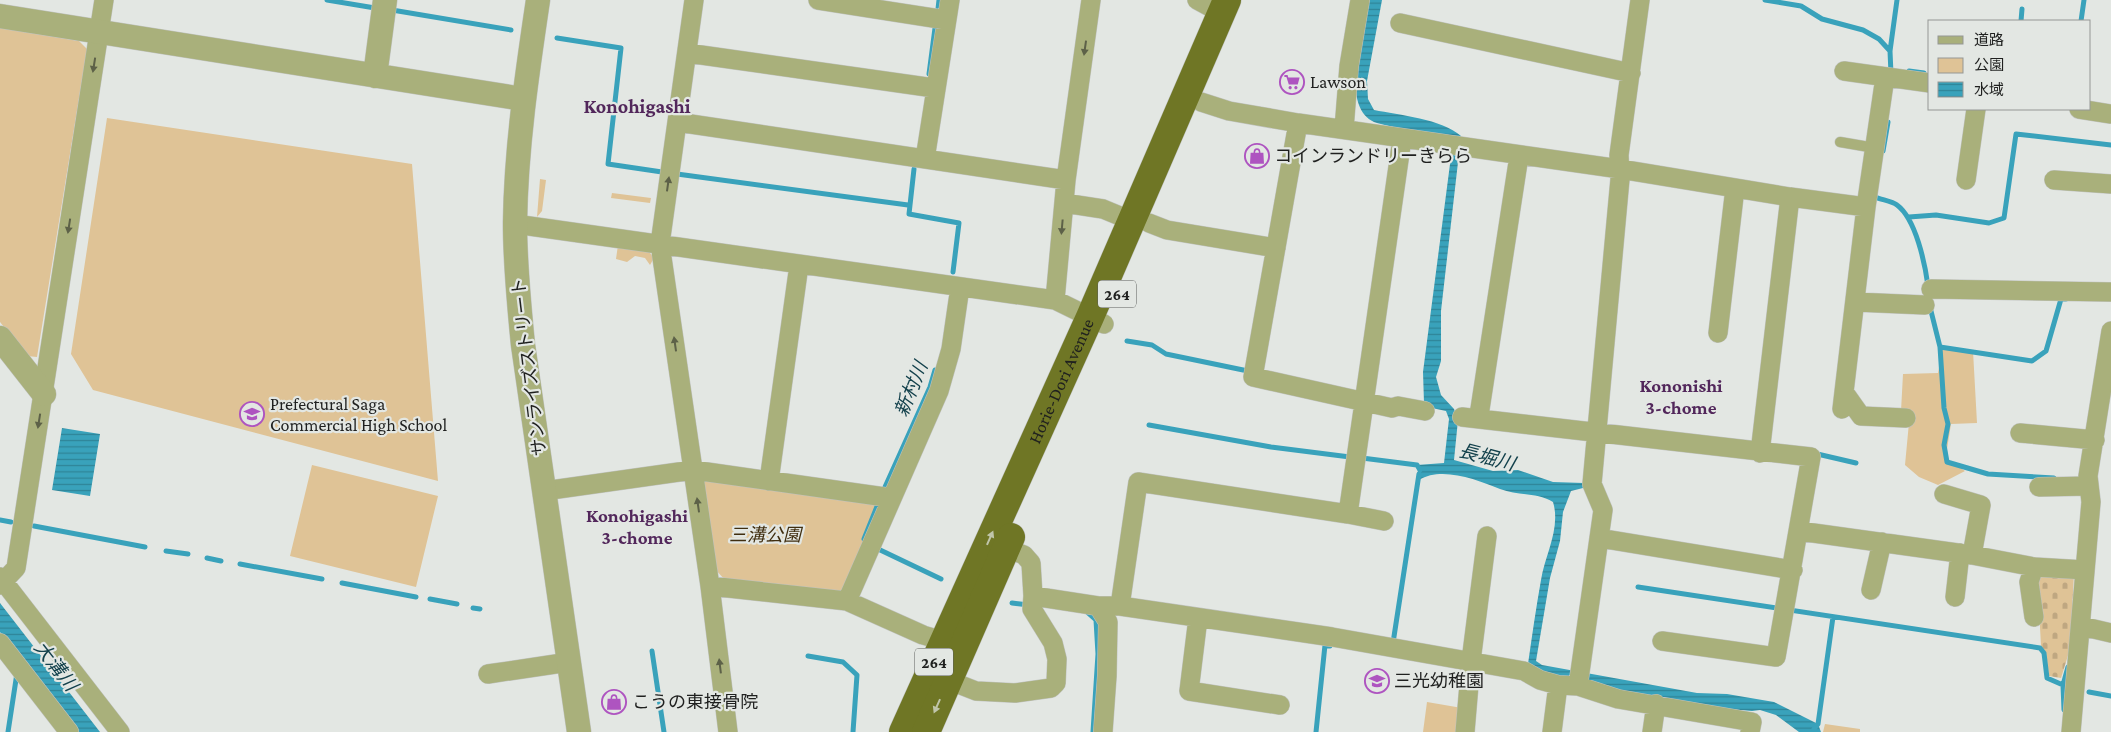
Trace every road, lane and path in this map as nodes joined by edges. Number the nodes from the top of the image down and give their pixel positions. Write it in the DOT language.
graph roads {
  1 [pos="104,0"];
  2 [pos="385,0"];
  3 [pos="538,0"];
  4 [pos="694,0"];
  5 [pos="818,0"];
  6 [pos="950,0"];
  7 [pos="1091,0"];
  8 [pos="1197,0"];
  9 [pos="1247,0"];
  10 [pos="1360,0"];
  11 [pos="1640,0"];
  12 [pos="1224,6"];
  13 [pos="0,16"];
  14 [pos="946,20"];
  15 [pos="1400,23"];
  16 [pos="99,32"];
  17 [pos="686,53"];
  18 [pos="1844,71"];
  19 [pos="1630,73"];
  20 [pos="375,76"];
  21 [pos="1890,77"];
  22 [pos="1928,83"];
  23 [pos="934,88"];
  24 [pos="523,99"];
  25 [pos="1202,102"];
  26 [pos="1976,110"];
  27 [pos="2085,110"];
  28 [pos="2111,114"];
  29 [pos="677,122"];
  30 [pos="1298,123"];
  31 [pos="1344,129"];
  32 [pos="1402,139"];
  33 [pos="1840,142"];
  34 [pos="1875,148"];
  35 [pos="1519,156"];
  36 [pos="925,159"];
  37 [pos="1620,170"];
  38 [pos="1066,180"];
  39 [pos="1966,180"];
  40 [pos="2054,180"];
  41 [pos="2111,184"];
  42 [pos="1735,188"];
  43 [pos="1790,198"];
  44 [pos="1064,203"];
  45 [pos="1866,207"];
  46 [pos="1140,222"];
  47 [pos="515,224"];
  48 [pos="660,244"];
  49 [pos="1276,248"];
  50 [pos="799,265"];
  51 [pos="960,287"];
  52 [pos="2111,292"];
  53 [pos="1055,300"];
  54 [pos="1855,302"];
  55 [pos="1097,320"];
  56 [pos="1718,333"];
  57 [pos="0,338"];
  58 [pos="2110,338"];
  59 [pos="2107,390"];
  60 [pos="44,394"];
  61 [pos="1365,402"];
  62 [pos="1480,409"];
  63 [pos="1425,412"];
  64 [pos="1462,417"];
  65 [pos="1906,418"];
  66 [pos="1598,432"];
  67 [pos="2020,433"];
  68 [pos="2095,440"];
  69 [pos="1760,452"];
  70 [pos="693,470"];
  71 [pos="769,481"];
  72 [pos="2039,487"];
  73 [pos="2084,487"];
  74 [pos="544,491"];
  75 [pos="1944,494"];
  76 [pos="892,498"];
  77 [pos="1348,514"];
  78 [pos="1384,520"];
  79 [pos="1799,531"];
  80 [pos="1487,536"];
  81 [pos="1599,538"];
  82 [pos="1882,542"];
  83 [pos="1006,548"];
  84 [pos="1966,554"];
  85 [pos="2034,567"];
  86 [pos="1793,570"];
  87 [pos="2085,570"];
  88 [pos="1,582"];
  89 [pos="710,586"];
  90 [pos="977,590"];
  91 [pos="1871,590"];
  92 [pos="1955,598"];
  93 [pos="847,601"];
  94 [pos="1032,602"];
  95 [pos="1098,606"];
  96 [pos="1120,606"];
  97 [pos="2034,617"];
  98 [pos="1198,618"];
  99 [pos="2081,626"];
  100 [pos="2111,632"];
  101 [pos="1662,641"];
  102 [pos="0,643"];
  103 [pos="953,644"];
  104 [pos="569,662"];
  105 [pos="1471,662"];
  106 [pos="488,674"];
  107 [pos="948,680"];
  108 [pos="1558,685"];
  109 [pos="1578,686"];
  110 [pos="1656,704"];
  111 [pos="1280,705"];
  112 [pos="69,732"];
  113 [pos="120,732"];
  114 [pos="579,732"];
  115 [pos="728,732"];
  116 [pos="903,732"];
  117 [pos="926,732"];
  118 [pos="1103,732"];
  119 [pos="1465,732"];
  120 [pos="1552,732"];
  121 [pos="1652,732"];
  122 [pos="1750,732"];
  123 [pos="2071,732"];
  1 -- 16 [label="street"];
  2 -- 20 [label="street"];
  3 -- 24 [label="street, サンライズストリート"];
  4 -- 17 [label="street"];
  5 -- 14 [label="street"];
  6 -- 14 [label="street"];
  7 -- 38 [label="street, one-way"];
  8 -- 12 [label="street"];
  9 -- 25 [label="highway, Horie-Dori Avenue / 264"];
  10 -- 31 [label="street"];
  11 -- 19 [label="street"];
  12 -- 46 [label="highway, Horie-Dori Avenue / 264"];
  13 -- 16 [label="street"];
  14 -- 23 [label="street"];
  15 -- 19 [label="street"];
  16 -- 20 [label="street"];
  16 -- 60 [label="street, one-way"];
  17 -- 23 [label="street"];
  17 -- 29 [label="street"];
  18 -- 21 [label="street"];
  19 -- 37 [label="street"];
  20 -- 24 [label="street"];
  21 -- 22 [label="street"];
  21 -- 34 [label="street"];
  23 -- 36 [label="street"];
  24 -- 47 [label="street, サンライズストリート"];
  25 -- 30 [label="street"];
  25 -- 46 [label="highway, Horie-Dori Avenue / 264"];
  26 -- 39 [label="street"];
  27 -- 28 [label="street"];
  29 -- 36 [label="street"];
  48 -- 29 [label="street, one-way"];
  30 -- 31 [label="street"];
  30 -- 49 [label="street"];
  31 -- 32 [label="street"];
  32 -- 35 [label="street"];
  32 -- 61 [label="street"];
  33 -- 34 [label="lane"];
  34 -- 45 [label="street"];
  35 -- 37 [label="street"];
  35 -- 62 [label="street"];
  36 -- 38 [label="street"];
  37 -- 42 [label="street"];
  37 -- 66 [label="street"];
  38 -- 44 [label="street"];
  40 -- 41 [label="street"];
  42 -- 43 [label="street"];
  42 -- 56 [label="street"];
  43 -- 45 [label="street"];
  43 -- 69 [label="street"];
  44 -- 46 [label="street"];
  44 -- 53 [label="street, one-way"];
  45 -- 54 [label="street"];
  46 -- 49 [label="street"];
  46 -- 55 [label="highway, Horie-Dori Avenue / 264"];
  47 -- 48 [label="street"];
  47 -- 74 [label="street, サンライズストリート"];
  48 -- 50 [label="street"];
  70 -- 48 [label="street, one-way"];
  49 -- 61 [label="street"];
  50 -- 51 [label="street"];
  50 -- 71 [label="street"];
  51 -- 53 [label="street"];
  51 -- 76 [label="street"];
  52 -- 54 [label="street"];
  53 -- 55 [label="street"];
  54 -- 65 [label="street"];
  55 -- 83 [label="highway, Horie-Dori Avenue / 264"];
  90 -- 55 [label="highway, Horie-Dori Avenue / 264, one-way"];
  57 -- 60 [label="street"];
  58 -- 59 [label="street"];
  59 -- 68 [label="street"];
  60 -- 88 [label="street, one-way"];
  61 -- 63 [label="street"];
  61 -- 77 [label="street"];
  64 -- 66 [label="street"];
  66 -- 69 [label="street"];
  66 -- 81 [label="street"];
  67 -- 68 [label="street"];
  68 -- 73 [label="street"];
  69 -- 79 [label="street"];
  70 -- 71 [label="street"];
  70 -- 74 [label="street"];
  89 -- 70 [label="street, one-way"];
  71 -- 76 [label="street"];
  72 -- 73 [label="street"];
  73 -- 87 [label="street"];
  74 -- 104 [label="street, サンライズストリート"];
  75 -- 84 [label="street"];
  76 -- 93 [label="street"];
  77 -- 78 [label="street"];
  77 -- 96 [label="street"];
  79 -- 82 [label="street"];
  79 -- 86 [label="street"];
  80 -- 105 [label="street"];
  81 -- 86 [label="street"];
  81 -- 109 [label="street"];
  82 -- 84 [label="street"];
  82 -- 91 [label="street"];
  83 -- 90 [label="highway, Horie-Dori Avenue / 264"];
  83 -- 94 [label="street"];
  84 -- 85 [label="street"];
  84 -- 92 [label="street"];
  85 -- 87 [label="street"];
  85 -- 97 [label="street"];
  86 -- 101 [label="street"];
  87 -- 99 [label="street"];
  88 -- 113 [label="street"];
  89 -- 93 [label="street"];
  115 -- 89 [label="street, one-way"];
  90 -- 103 [label="highway, Horie-Dori Avenue / 264"];
  93 -- 103 [label="street"];
  94 -- 95 [label="street"];
  94 -- 107 [label="street"];
  95 -- 96 [label="street"];
  95 -- 118 [label="street"];
  96 -- 98 [label="street"];
  98 -- 105 [label="street"];
  98 -- 111 [label="street"];
  99 -- 100 [label="street"];
  99 -- 123 [label="street"];
  102 -- 112 [label="street"];
  103 -- 107 [label="highway, Horie-Dori Avenue / 264"];
  103 -- 116 [label="highway, Horie-Dori Avenue / 264"];
  104 -- 106 [label="street"];
  104 -- 114 [label="street, サンライズストリート"];
  105 -- 108 [label="street"];
  105 -- 119 [label="street"];
  107 -- 117 [label="highway, Horie-Dori Avenue / 264, one-way"];
  108 -- 109 [label="street"];
  108 -- 120 [label="street"];
  109 -- 110 [label="street"];
  110 -- 121 [label="street"];
  110 -- 122 [label="street"];
}
